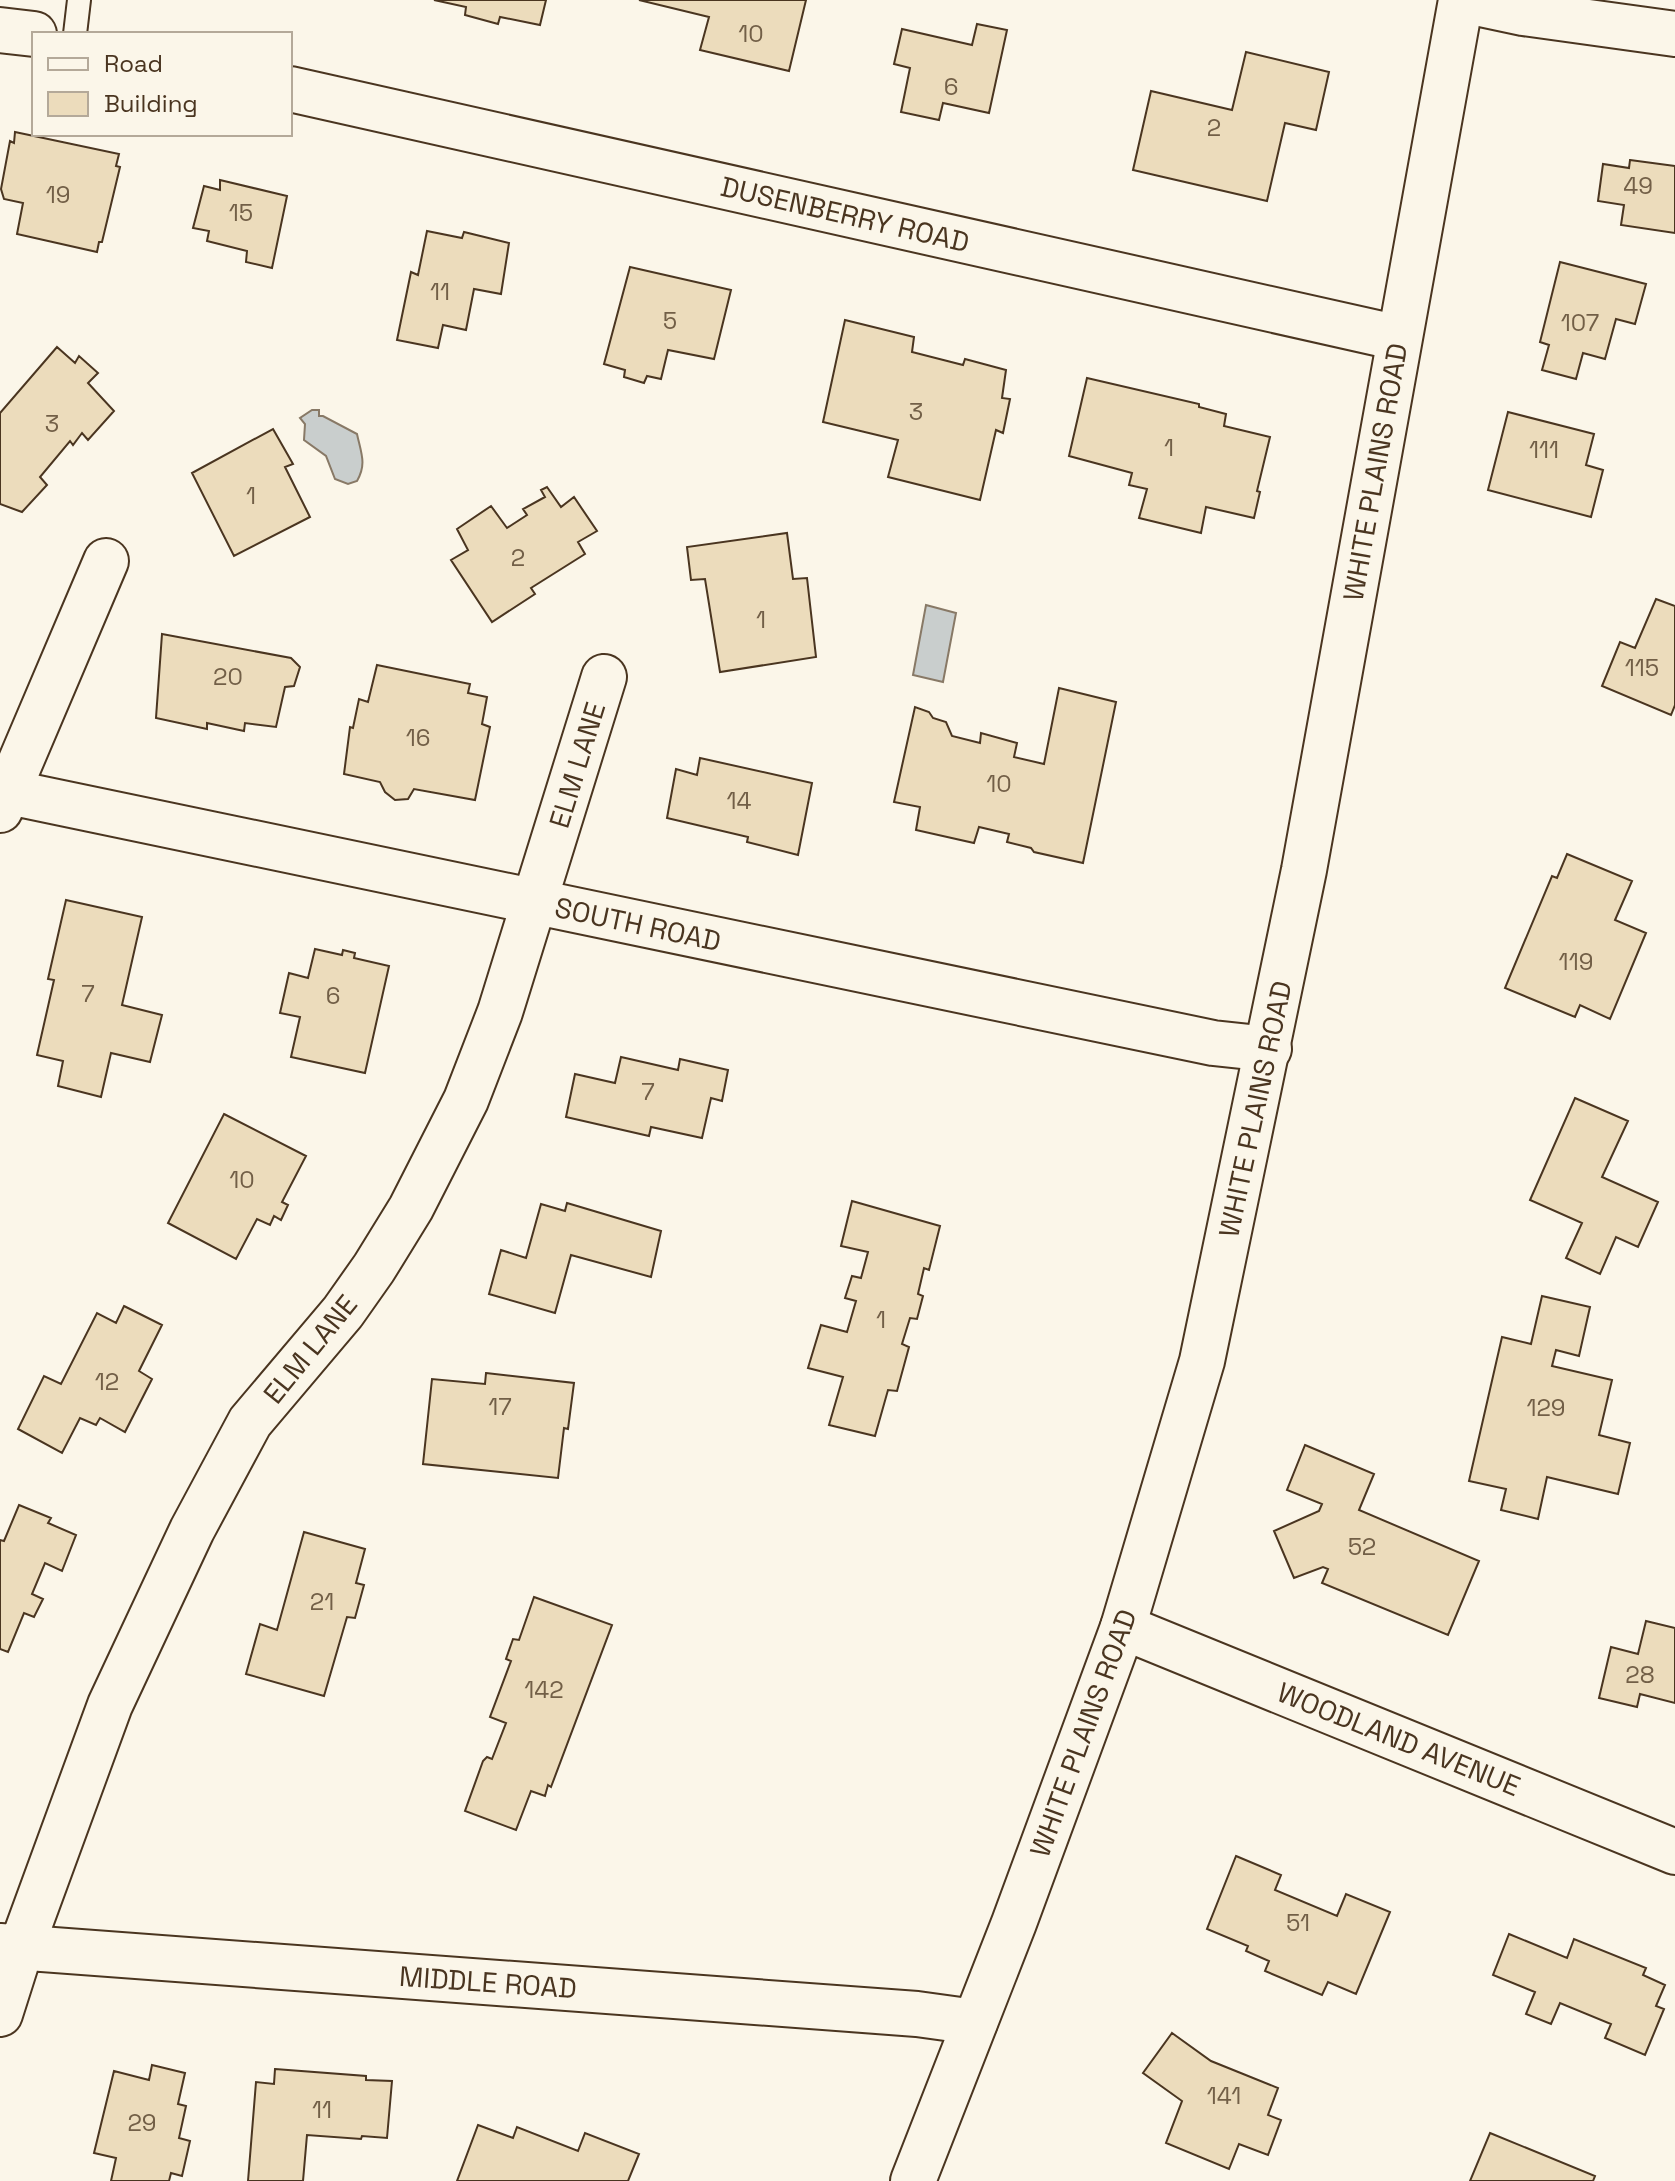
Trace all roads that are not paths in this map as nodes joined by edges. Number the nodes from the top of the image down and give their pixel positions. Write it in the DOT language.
graph roads {
  1 [pos="79,0"];
  2 [pos="1462,0"];
  3 [pos="0,30"];
  4 [pos="75,32"];
  5 [pos="32,34"];
  6 [pos="1675,34"];
  7 [pos="292,89"];
  8 [pos="1399,338"];
  9 [pos="106,561"];
  10 [pos="604,677"];
  11 [pos="4,801"];
  12 [pos="536,902"];
  13 [pos="1269,1049"];
  14 [pos="1123,1627"];
  15 [pos="1675,1852"];
  16 [pos="10,1947"];
  17 [pos="0,2014"];
  18 [pos="975,2022"];
  19 [pos="913,2181"];
  1 -- 4 [label="lane"];
  2 -- 6 [label="street"];
  2 -- 8 [label="street, WHITE PLAINS ROAD"];
  3 -- 5 [label="street"];
  7 -- 8 [label="street, DUSENBERRY ROAD"];
  8 -- 13 [label="street, WHITE PLAINS ROAD"];
  9 -- 11 [label="street"];
  10 -- 12 [label="street, ELM LANE"];
  11 -- 12 [label="street, SOUTH ROAD"];
  12 -- 13 [label="street, SOUTH ROAD"];
  12 -- 16 [label="street, ELM LANE"];
  13 -- 14 [label="street, WHITE PLAINS ROAD"];
  14 -- 15 [label="street, WOODLAND AVENUE"];
  14 -- 18 [label="street, WHITE PLAINS ROAD"];
  16 -- 17 [label="street, ELM LANE"];
  16 -- 18 [label="street, MIDDLE ROAD"];
  18 -- 19 [label="street, WHITE PLAINS ROAD"];
}
